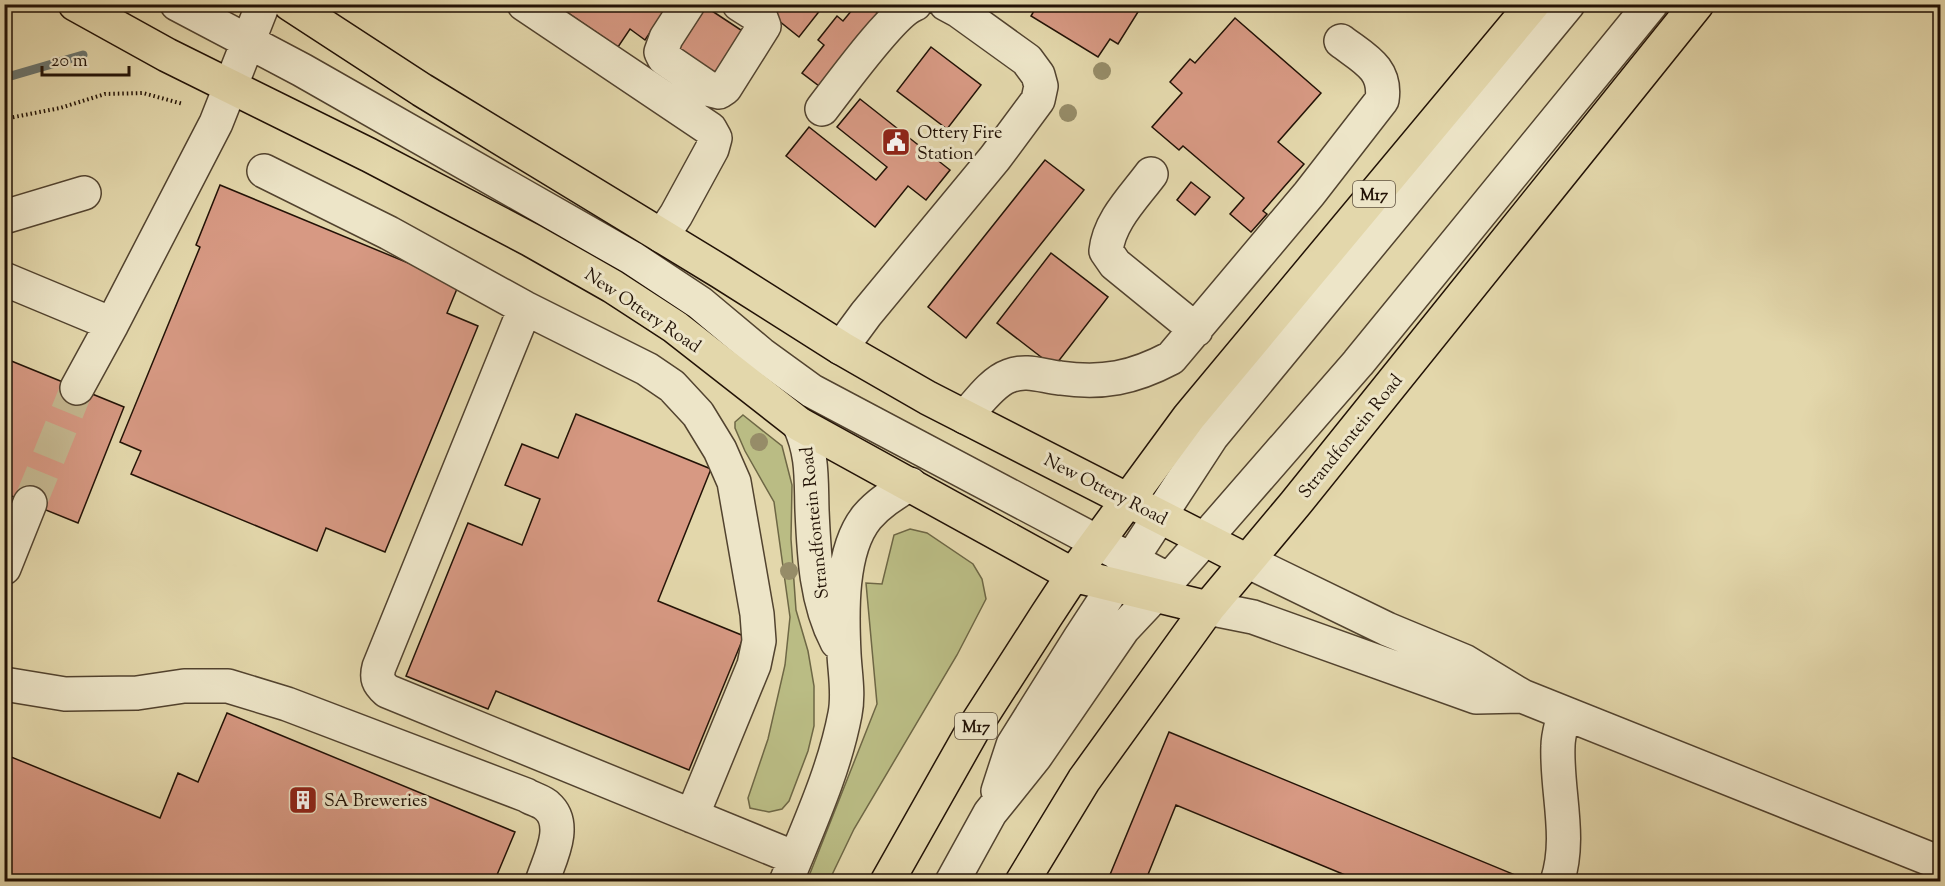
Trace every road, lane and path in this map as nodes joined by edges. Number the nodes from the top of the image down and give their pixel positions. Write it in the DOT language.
graph roads {
  1 [pos="75,4"];
  2 [pos="177,4"];
  3 [pos="263,4"];
  4 [pos="290,4"];
  5 [pos="524,4"];
  6 [pos="687,4"];
  7 [pos="915,4"];
  8 [pos="946,4"];
  9 [pos="1533,4"];
  10 [pos="1568,4"];
  11 [pos="1651,4"];
  12 [pos="1697,4"];
  13 [pos="750,11"];
  14 [pos="1341,41"];
  15 [pos="248,42"];
  16 [pos="661,52"];
  17 [pos="628,74"];
  18 [pos="230,87"];
  19 [pos="183,104"];
  20 [pos="822,109"];
  21 [pos="4,119"];
  22 [pos="264,171"];
  23 [pos="1151,174"];
  24 [pos="84,193"];
  25 [pos="4,217"];
  26 [pos="662,236"];
  27 [pos="11,291"];
  28 [pos="525,308"];
  29 [pos="112,324"];
  30 [pos="1196,330"];
  31 [pos="841,348"];
  32 [pos="77,388"];
  33 [pos="965,417"];
  34 [pos="799,424"];
  35 [pos="910,484"];
  36 [pos="1128,501"];
  37 [pos="30,503"];
  38 [pos="1159,516"];
  39 [pos="1204,539"];
  40 [pos="1097,542"];
  41 [pos="1247,561"];
  42 [pos="4,568"];
  43 [pos="1122,573"];
  44 [pos="1073,575"];
  45 [pos="1161,588"];
  46 [pos="1208,608"];
  47 [pos="844,655"];
  48 [pos="4,684"];
  49 [pos="1522,696"];
  50 [pos="1564,713"];
  51 [pos="990,813"];
  52 [pos="692,816"];
  53 [pos="1936,868"];
  54 [pos="790,870"];
  55 [pos="542,882"];
  56 [pos="887,882"];
  57 [pos="952,882"];
  58 [pos="1022,882"];
  59 [pos="1557,882"];
  1 -- 18 [label="main road, New Ottery Road"];
  2 -- 15 [label="street"];
  3 -- 15 [label="street"];
  4 -- 26 [label="main road, New Ottery Road"];
  5 -- 17 [label="street"];
  6 -- 16 [label="street"];
  7 -- 20 [label="street"];
  8 -- 31 [label="street"];
  9 -- 36 [label="main road, M17"];
  10 -- 38 [label="street"];
  11 -- 39 [label="street"];
  12 -- 41 [label="main road, Strandfontein Road"];
  13 -- 16 [label="street"];
  14 -- 30 [label="street"];
  15 -- 18 [label="street"];
  15 -- 40 [label="street"];
  16 -- 17 [label="street"];
  17 -- 26 [label="street"];
  18 -- 29 [label="street"];
  18 -- 34 [label="main road, New Ottery Road"];
  19 -- 21 [label="path"];
  22 -- 28 [label="street"];
  23 -- 30 [label="street"];
  24 -- 25 [label="street"];
  26 -- 31 [label="main road, New Ottery Road"];
  27 -- 29 [label="street"];
  28 -- 52 [label="street"];
  28 -- 52 [label="street"];
  29 -- 32 [label="street"];
  30 -- 33 [label="street"];
  31 -- 33 [label="main road, New Ottery Road"];
  33 -- 36 [label="main road, New Ottery Road"];
  34 -- 35 [label="main road, New Ottery Road"];
  34 -- 47 [label="street, Strandfontein Road"];
  35 -- 44 [label="main road, New Ottery Road"];
  35 -- 47 [label="street, Strandfontein Road"];
  36 -- 38 [label="main road, New Ottery Road"];
  36 -- 40 [label="main road, M17"];
  37 -- 42 [label="street"];
  38 -- 39 [label="main road, New Ottery Road"];
  38 -- 43 [label="street"];
  39 -- 41 [label="main road, New Ottery Road"];
  39 -- 45 [label="street"];
  40 -- 43 [label="street"];
  40 -- 44 [label="main road, M17"];
  41 -- 46 [label="main road, Strandfontein Road"];
  41 -- 49 [label="street"];
  43 -- 44 [label="main road, New Ottery Road"];
  43 -- 45 [label="main road, New Ottery Road"];
  43 -- 51 [label="street"];
  44 -- 56 [label="main road, M17"];
  45 -- 46 [label="main road, New Ottery Road"];
  45 -- 51 [label="street"];
  46 -- 49 [label="street"];
  46 -- 58 [label="main road, Strandfontein Road"];
  47 -- 54 [label="street, Strandfontein Road"];
  48 -- 55 [label="street"];
  49 -- 50 [label="street"];
  50 -- 53 [label="street"];
  50 -- 59 [label="street"];
  51 -- 57 [label="street"];
  52 -- 54 [label="street"];
}
